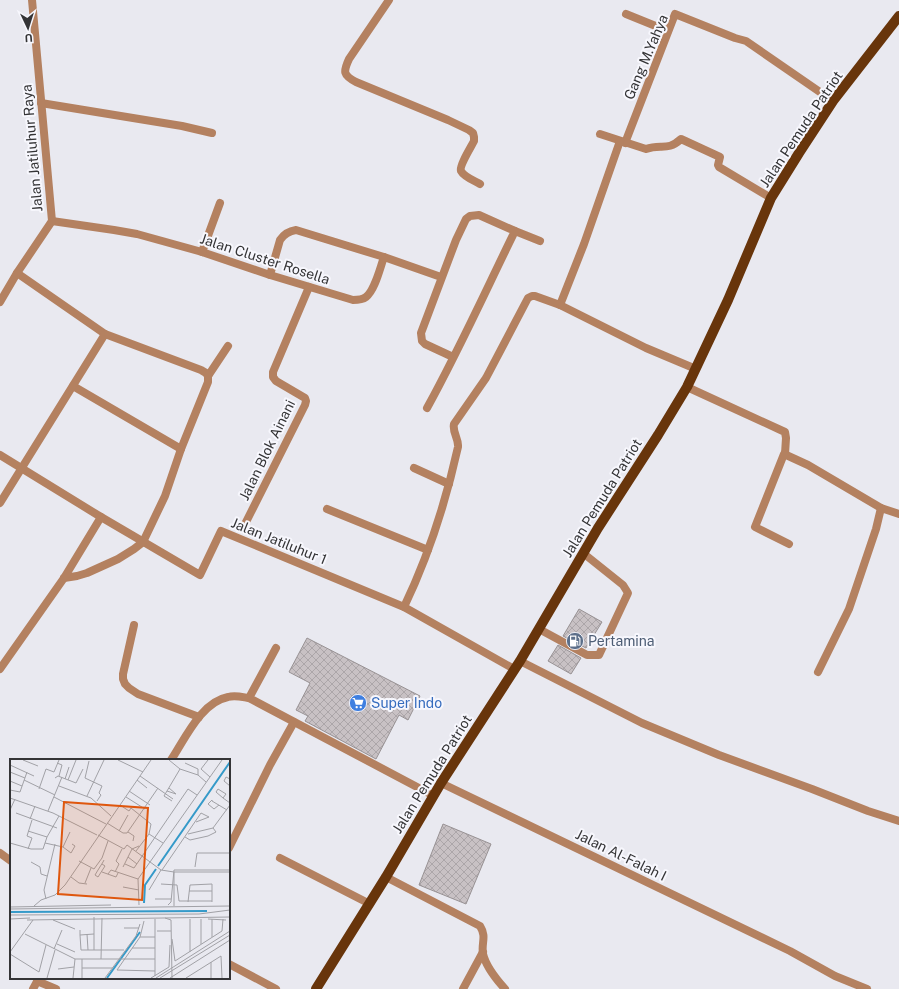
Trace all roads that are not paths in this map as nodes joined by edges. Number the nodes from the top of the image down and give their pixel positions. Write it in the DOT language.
graph roads {
  1 [pos="32,0"];
  2 [pos="389,0"];
  3 [pos="626,14"];
  4 [pos="899,16"];
  5 [pos="668,31"];
  6 [pos="833,101"];
  7 [pos="41,103"];
  8 [pos="212,133"];
  9 [pos="600,134"];
  10 [pos="622,142"];
  11 [pos="480,184"];
  12 [pos="771,198"];
  13 [pos="220,203"];
  14 [pos="52,221"];
  15 [pos="515,231"];
  16 [pos="540,241"];
  17 [pos="202,252"];
  18 [pos="384,257"];
  19 [pos="17,273"];
  20 [pos="270,275"];
  21 [pos="442,277"];
  22 [pos="310,287"];
  23 [pos="0,302"];
  24 [pos="560,305"];
  25 [pos="105,334"];
  26 [pos="228,346"];
  27 [pos="453,358"];
  28 [pos="696,369"];
  29 [pos="208,376"];
  30 [pos="73,386"];
  31 [pos="687,387"];
  32 [pos="427,408"];
  33 [pos="181,449"];
  34 [pos="785,454"];
  35 [pos="0,455"];
  36 [pos="22,468"];
  37 [pos="414,468"];
  38 [pos="449,484"];
  39 [pos="0,503"];
  40 [pos="881,508"];
  41 [pos="327,509"];
  42 [pos="899,514"];
  43 [pos="101,517"];
  44 [pos="244,528"];
  45 [pos="143,542"];
  46 [pos="789,544"];
  47 [pos="428,550"];
  48 [pos="583,553"];
  49 [pos="64,578"];
  50 [pos="404,607"];
  51 [pos="134,625"];
  52 [pos="539,629"];
  53 [pos="276,648"];
  54 [pos="520,661"];
  55 [pos="0,669"];
  56 [pos="514,669"];
  57 [pos="818,672"];
  58 [pos="249,698"];
  59 [pos="199,717"];
  60 [pos="294,722"];
  61 [pos="173,759"];
  62 [pos="441,783"];
  63 [pos="434,796"];
  64 [pos="899,820"];
  65 [pos="230,846"];
  66 [pos="0,853"];
  67 [pos="280,858"];
  68 [pos="10,860"];
  69 [pos="386,877"];
  70 [pos="370,904"];
  71 [pos="483,952"];
  72 [pos="230,965"];
  73 [pos="38,979"];
  74 [pos="33,989"];
  75 [pos="56,989"];
  76 [pos="276,989"];
  77 [pos="316,989"];
  78 [pos="463,989"];
  79 [pos="505,989"];
  80 [pos="867,989"];
  1 -- 7 [label="street, Jalan Jatiluhur Raya"];
  2 -- 11 [label="street"];
  3 -- 5 [label="street"];
  4 -- 6 [label="main road, Jalan Pemuda Patriot"];
  5 -- 6 [label="street, Gang M.Yahya"];
  5 -- 10 [label="street, Gang M.Yahya"];
  6 -- 12 [label="main road, Jalan Pemuda Patriot"];
  7 -- 8 [label="street"];
  7 -- 14 [label="street, Jalan Jatiluhur Raya"];
  9 -- 10 [label="street"];
  10 -- 12 [label="street"];
  10 -- 24 [label="street, Gang M.Yahya"];
  12 -- 28 [label="main road, Jalan Pemuda Patriot"];
  13 -- 17 [label="street"];
  14 -- 17 [label="street, Jalan Cluster Rosella"];
  14 -- 19 [label="street, Jalan Jatiluhur Raya"];
  15 -- 16 [label="street"];
  15 -- 21 [label="street"];
  15 -- 27 [label="street"];
  17 -- 20 [label="street, Jalan Cluster Rosella"];
  18 -- 20 [label="street"];
  18 -- 21 [label="street"];
  18 -- 22 [label="street, Jalan Cluster Rosella"];
  19 -- 23 [label="street, Jalan Jatiluhur Raya"];
  19 -- 25 [label="street"];
  20 -- 22 [label="street, Jalan Cluster Rosella"];
  21 -- 27 [label="street"];
  22 -- 44 [label="street, Jalan Blok Ainani"];
  24 -- 28 [label="street"];
  24 -- 38 [label="street"];
  25 -- 29 [label="street"];
  25 -- 30 [label="street"];
  26 -- 29 [label="street"];
  27 -- 32 [label="street"];
  28 -- 31 [label="main road, Jalan Pemuda Patriot"];
  29 -- 33 [label="street"];
  30 -- 33 [label="street"];
  30 -- 36 [label="street"];
  31 -- 34 [label="street"];
  31 -- 48 [label="main road, Jalan Pemuda Patriot"];
  33 -- 45 [label="street"];
  34 -- 40 [label="street"];
  34 -- 46 [label="street"];
  35 -- 36 [label="street, Jalan Jatiluhur 1"];
  36 -- 39 [label="street"];
  36 -- 43 [label="street, Jalan Jatiluhur 1"];
  37 -- 38 [label="street"];
  38 -- 47 [label="street"];
  40 -- 42 [label="street"];
  40 -- 57 [label="street"];
  41 -- 47 [label="street"];
  43 -- 45 [label="street, Jalan Jatiluhur 1"];
  43 -- 49 [label="street"];
  45 -- 49 [label="street"];
  45 -- 50 [label="street, Jalan Jatiluhur 1"];
  47 -- 50 [label="street"];
  48 -- 52 [label="main road, Jalan Pemuda Patriot"];
  48 -- 52 [label="street"];
  49 -- 55 [label="street"];
  50 -- 56 [label="street, Jalan Jatiluhur 1"];
  51 -- 59 [label="street"];
  52 -- 54 [label="main road, Jalan Pemuda Patriot"];
  53 -- 58 [label="street"];
  54 -- 56 [label="main road, Jalan Pemuda Patriot"];
  54 -- 64 [label="street"];
  56 -- 62 [label="main road, Jalan Pemuda Patriot"];
  58 -- 59 [label="street"];
  58 -- 60 [label="street"];
  59 -- 61 [label="street"];
  60 -- 63 [label="street"];
  60 -- 65 [label="street"];
  62 -- 63 [label="main road, Jalan Pemuda Patriot"];
  62 -- 80 [label="street, Jalan Al-Falah I"];
  63 -- 69 [label="main road, Jalan Pemuda Patriot"];
  66 -- 68 [label="street"];
  67 -- 70 [label="street"];
  69 -- 70 [label="main road, Jalan Pemuda Patriot"];
  69 -- 71 [label="street"];
  70 -- 77 [label="main road, Jalan Pemuda Patriot"];
  71 -- 78 [label="street"];
  71 -- 79 [label="street"];
  72 -- 76 [label="street"];
  73 -- 74 [label="street"];
  73 -- 75 [label="street"];
}
